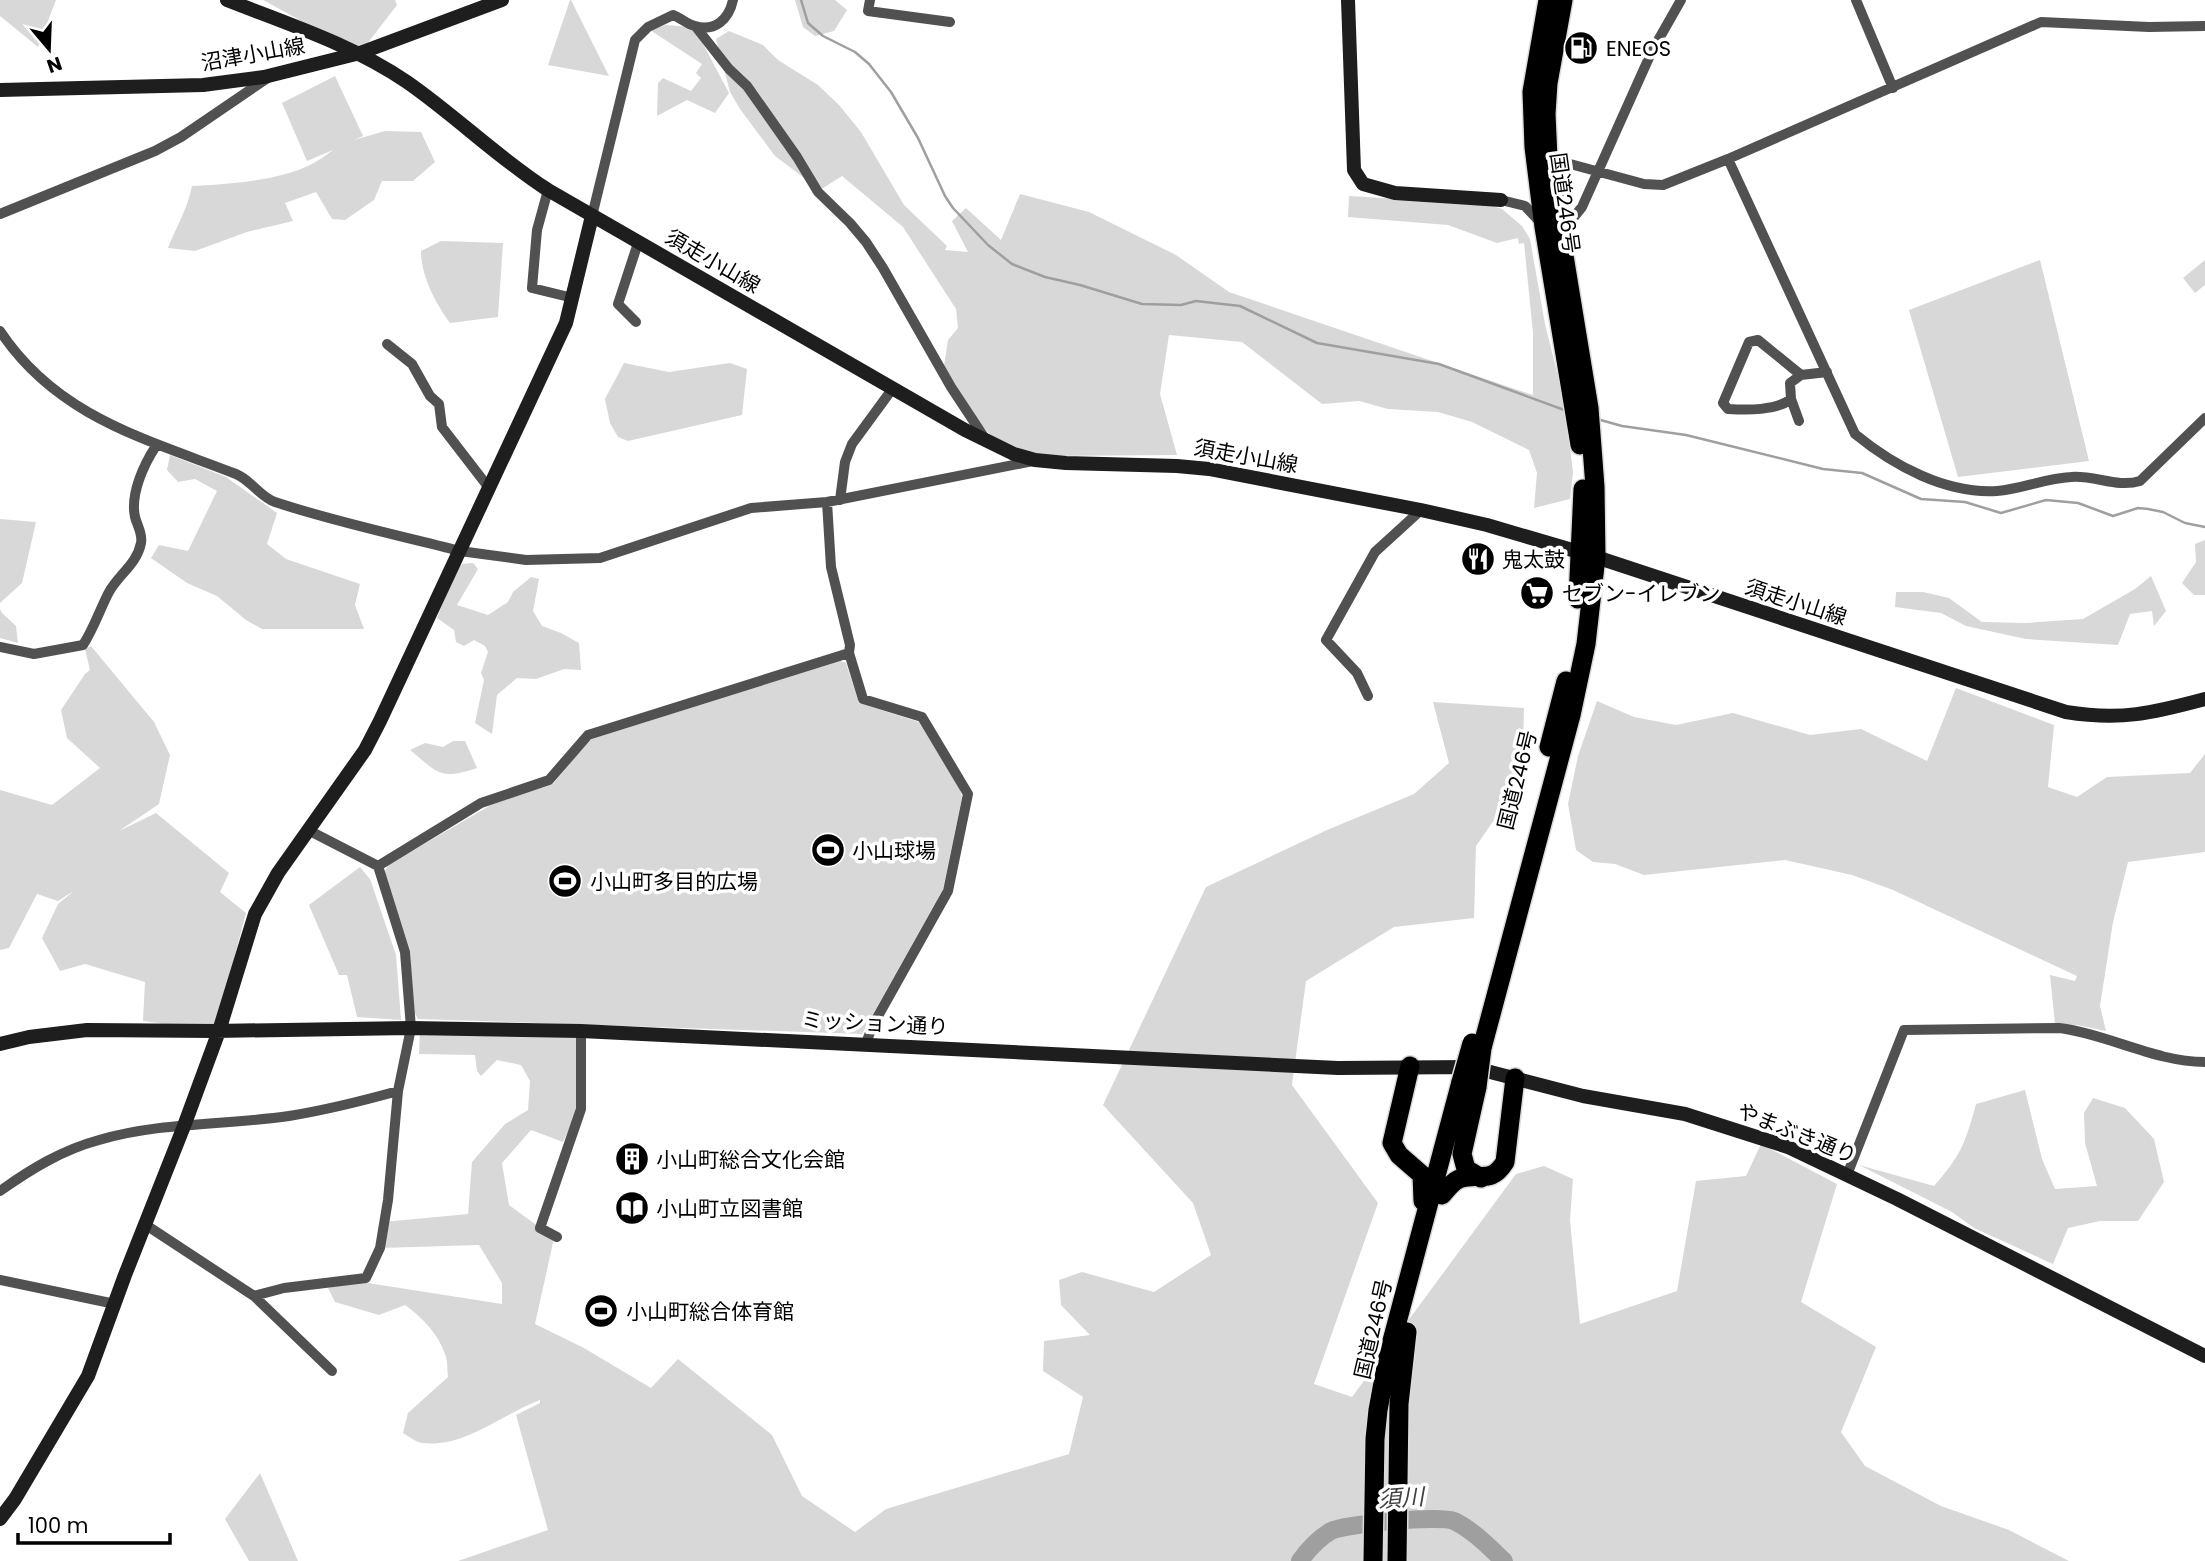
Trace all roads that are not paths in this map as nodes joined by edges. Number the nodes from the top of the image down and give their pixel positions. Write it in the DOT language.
graph roads {
  1 [pos="227,0"];
  2 [pos="502,0"];
  3 [pos="733,0"];
  4 [pos="870,0"];
  5 [pos="1348,0"];
  6 [pos="1548,0"];
  7 [pos="1563,0"];
  8 [pos="1681,0"];
  9 [pos="1856,0"];
  10 [pos="950,22"];
  11 [pos="2205,26"];
  12 [pos="696,27"];
  13 [pos="360,53"];
  14 [pos="271,76"];
  15 [pos="1893,88"];
  16 [pos="0,90"];
  17 [pos="1548,158"];
  18 [pos="1728,159"];
  19 [pos="1600,171"];
  20 [pos="548,190"];
  21 [pos="1502,200"];
  22 [pos="0,214"];
  23 [pos="592,216"];
  24 [pos="1552,231"];
  25 [pos="638,243"];
  26 [pos="573,298"];
  27 [pos="636,322"];
  28 [pos="0,331"];
  29 [pos="387,344"];
  30 [pos="1827,372"];
  31 [pos="1801,375"];
  32 [pos="893,388"];
  33 [pos="1791,399"];
  34 [pos="2205,418"];
  35 [pos="1799,421"];
  36 [pos="987,442"];
  37 [pos="156,446"];
  38 [pos="1035,460"];
  39 [pos="489,488"];
  40 [pos="840,500"];
  41 [pos="827,502"];
  42 [pos="1421,510"];
  43 [pos="460,551"];
  44 [pos="1589,555"];
  45 [pos="0,647"];
  46 [pos="849,653"];
  47 [pos="1367,696"];
  48 [pos="2205,699"];
  49 [pos="308,831"];
  50 [pos="378,866"];
  51 [pos="411,1028"];
  52 [pos="219,1031"];
  53 [pos="581,1031"];
  54 [pos="866,1043"];
  55 [pos="0,1044"];
  56 [pos="2205,1062"];
  57 [pos="1410,1066"];
  58 [pos="1338,1068"];
  59 [pos="1515,1078"];
  60 [pos="1470,1084"];
  61 [pos="398,1091"];
  62 [pos="184,1126"];
  63 [pos="1447,1132"];
  64 [pos="1403,1157"];
  65 [pos="1847,1175"];
  66 [pos="1481,1178"];
  67 [pos="0,1191"];
  68 [pos="1443,1195"];
  69 [pos="146,1225"];
  70 [pos="1421,1232"];
  71 [pos="557,1237"];
  72 [pos="0,1280"];
  73 [pos="254,1296"];
  74 [pos="115,1304"];
  75 [pos="2205,1356"];
  76 [pos="332,1371"];
  77 [pos="0,1519"];
  78 [pos="1373,1561"];
  79 [pos="1396,1561"];
  1 -- 13 [label="street, 須走小山線"];
  2 -- 13 [label="street, 沼津小山線"];
  3 -- 12 [label="street"];
  4 -- 10 [label="street"];
  5 -- 21 [label="street"];
  6 -- 24 [label="highway, 国道246号"];
  7 -- 17 [label="highway, 国道246号"];
  8 -- 19 [label="street"];
  9 -- 15 [label="street"];
  11 -- 15 [label="street"];
  12 -- 23 [label="street"];
  12 -- 36 [label="street"];
  13 -- 14 [label="street, 沼津小山線"];
  13 -- 20 [label="street, 須走小山線"];
  14 -- 16 [label="street, 沼津小山線"];
  14 -- 22 [label="street"];
  15 -- 18 [label="street"];
  17 -- 19 [label="street"];
  17 -- 24 [label="highway, 国道246号"];
  18 -- 19 [label="street"];
  18 -- 30 [label="street"];
  19 -- 24 [label="street"];
  20 -- 23 [label="street, 須走小山線"];
  20 -- 26 [label="street"];
  21 -- 24 [label="street"];
  23 -- 25 [label="street, 須走小山線"];
  23 -- 26 [label="street"];
  24 -- 44 [label="highway, 国道246号"];
  25 -- 27 [label="street"];
  25 -- 32 [label="street, 須走小山線"];
  26 -- 39 [label="street"];
  28 -- 37 [label="street"];
  29 -- 39 [label="street"];
  30 -- 31 [label="street"];
  30 -- 34 [label="street"];
  31 -- 33 [label="street"];
  31 -- 33 [label="street"];
  32 -- 36 [label="street, 須走小山線"];
  32 -- 40 [label="street"];
  33 -- 35 [label="street"];
  36 -- 38 [label="street, 須走小山線"];
  37 -- 43 [label="street"];
  37 -- 45 [label="street"];
  38 -- 40 [label="street"];
  38 -- 42 [label="street, 須走小山線"];
  39 -- 43 [label="street"];
  40 -- 41 [label="street"];
  41 -- 43 [label="street"];
  41 -- 46 [label="street"];
  42 -- 44 [label="street, 須走小山線"];
  42 -- 47 [label="street"];
  43 -- 49 [label="street"];
  44 -- 48 [label="street, 須走小山線"];
  44 -- 60 [label="highway, 国道246号, bridge"];
  46 -- 50 [label="street"];
  46 -- 54 [label="street"];
  49 -- 50 [label="street"];
  49 -- 52 [label="street"];
  50 -- 51 [label="street"];
  51 -- 52 [label="street, ミッション通り"];
  51 -- 53 [label="street, ミッション通り"];
  51 -- 61 [label="street"];
  52 -- 55 [label="street, ミッション通り"];
  52 -- 62 [label="street"];
  53 -- 54 [label="street, ミッション通り"];
  53 -- 71 [label="street"];
  54 -- 58 [label="street, ミッション通り"];
  56 -- 65 [label="street"];
  57 -- 58 [label="street, やまぶき通り"];
  57 -- 59 [label="street, やまぶき通り"];
  57 -- 64 [label="highway"];
  59 -- 65 [label="street, やまぶき通り"];
  59 -- 66 [label="highway"];
  60 -- 63 [label="highway, 国道246号"];
  60 -- 66 [label="highway"];
  60 -- 68 [label="highway, 国道246号"];
  61 -- 62 [label="street"];
  61 -- 73 [label="street"];
  62 -- 67 [label="street"];
  62 -- 69 [label="street"];
  63 -- 64 [label="highway"];
  63 -- 70 [label="highway, 国道246号"];
  64 -- 70 [label="highway"];
  65 -- 75 [label="street, やまぶき通り"];
  66 -- 68 [label="highway"];
  68 -- 79 [label="highway, 国道246号"];
  69 -- 73 [label="street"];
  69 -- 74 [label="street"];
  70 -- 78 [label="highway, 国道246号"];
  72 -- 74 [label="street"];
  73 -- 76 [label="street"];
  74 -- 77 [label="street"];
}
